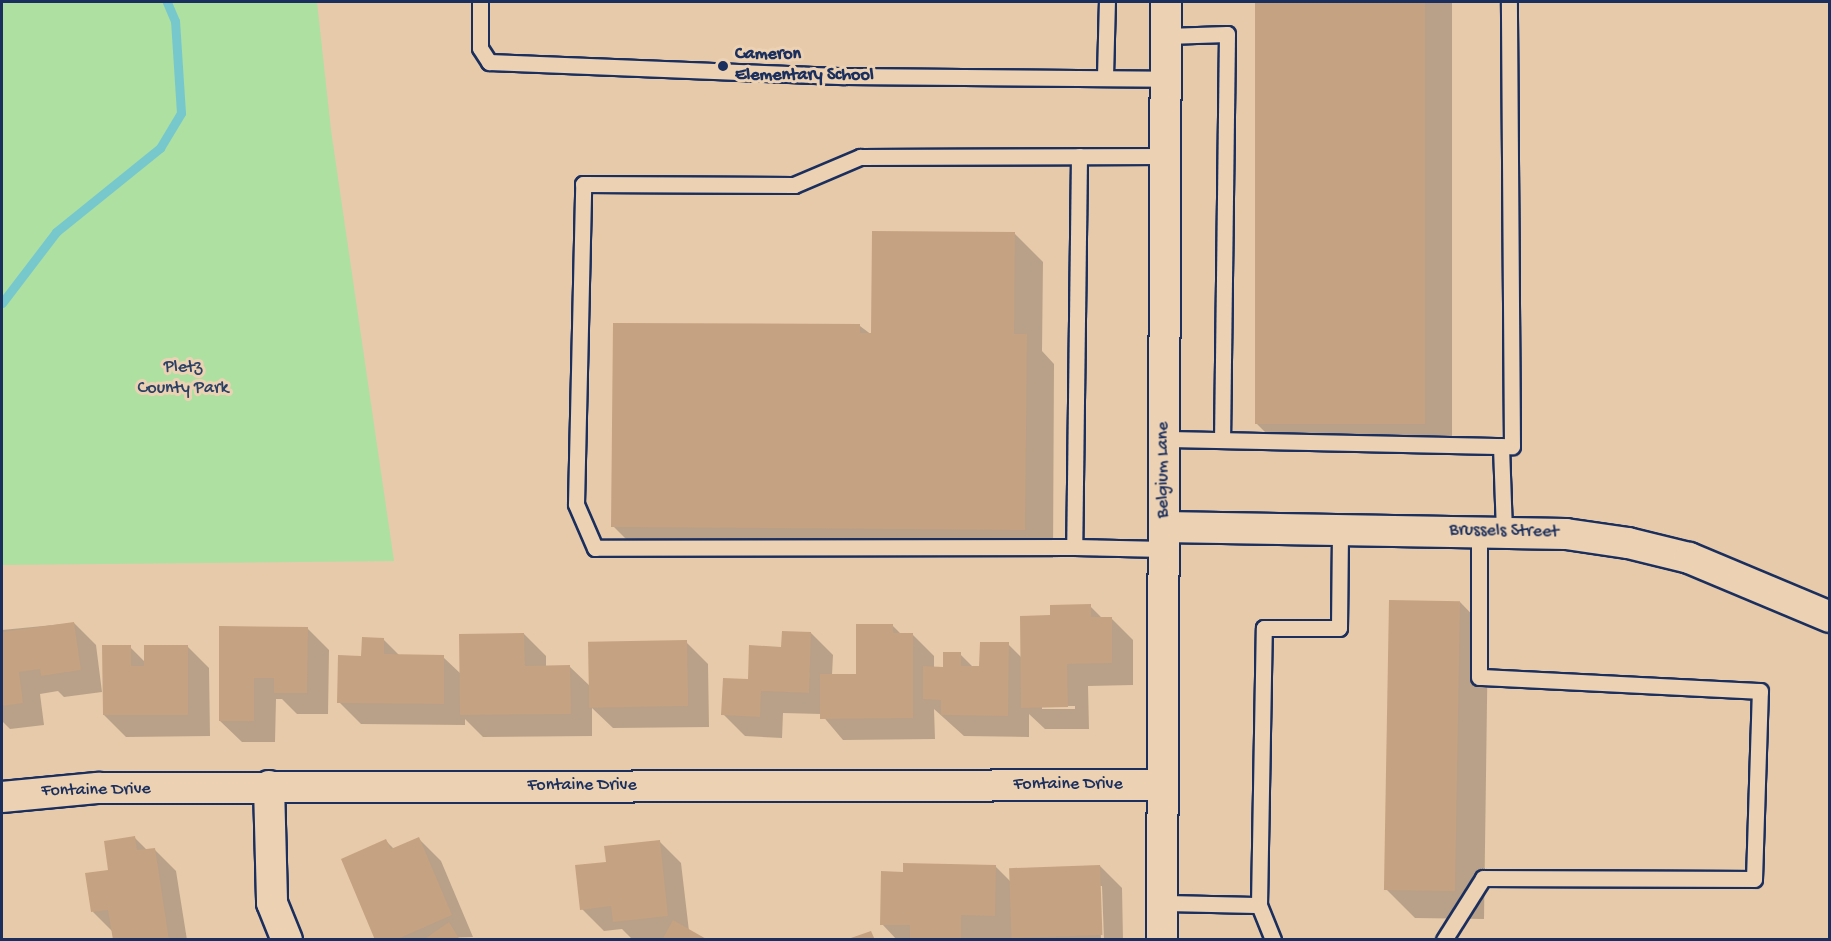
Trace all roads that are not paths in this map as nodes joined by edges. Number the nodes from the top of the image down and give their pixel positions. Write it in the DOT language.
graph roads {
  1 [pos="480,2"];
  2 [pos="1107,2"];
  3 [pos="1166,2"];
  4 [pos="1509,2"];
  5 [pos="1166,36"];
  6 [pos="1105,76"];
  7 [pos="1165,79"];
  8 [pos="1079,156"];
  9 [pos="1166,156"];
  10 [pos="1165,439"];
  11 [pos="1222,440"];
  12 [pos="1501,446"];
  13 [pos="1340,530"];
  14 [pos="1491,531"];
  15 [pos="1164,538"];
  16 [pos="1074,547"];
  17 [pos="1830,617"];
  18 [pos="1163,784"];
  19 [pos="269,786"];
  20 [pos="2,797"];
  21 [pos="1163,903"];
  22 [pos="1259,905"];
  23 [pos="287,939"];
  24 [pos="1162,939"];
  25 [pos="1273,939"];
  26 [pos="1444,939"];
  1 -- 6 [label="lane"];
  2 -- 6 [label="lane"];
  3 -- 5 [label="street, Belgium Lane"];
  4 -- 12 [label="lane"];
  5 -- 7 [label="street, Belgium Lane"];
  5 -- 11 [label="lane"];
  6 -- 7 [label="lane"];
  7 -- 9 [label="street, Belgium Lane"];
  8 -- 9 [label="lane"];
  8 -- 16 [label="lane"];
  8 -- 16 [label="lane"];
  9 -- 10 [label="street, Belgium Lane"];
  10 -- 11 [label="lane"];
  10 -- 15 [label="street, Belgium Lane"];
  11 -- 12 [label="lane"];
  12 -- 14 [label="lane"];
  13 -- 14 [label="street, Brussels Street"];
  13 -- 15 [label="street, Brussels Street"];
  13 -- 22 [label="lane"];
  14 -- 17 [label="street, Brussels Street"];
  14 -- 26 [label="lane"];
  15 -- 16 [label="lane"];
  15 -- 18 [label="street, Belgium Lane"];
  18 -- 19 [label="street, Fontaine Drive"];
  18 -- 21 [label="street, Belgium Lane"];
  19 -- 20 [label="street, Fontaine Drive"];
  19 -- 23 [label="street"];
  21 -- 22 [label="lane"];
  21 -- 24 [label="street, Belgium Lane"];
  22 -- 25 [label="lane"];
}
